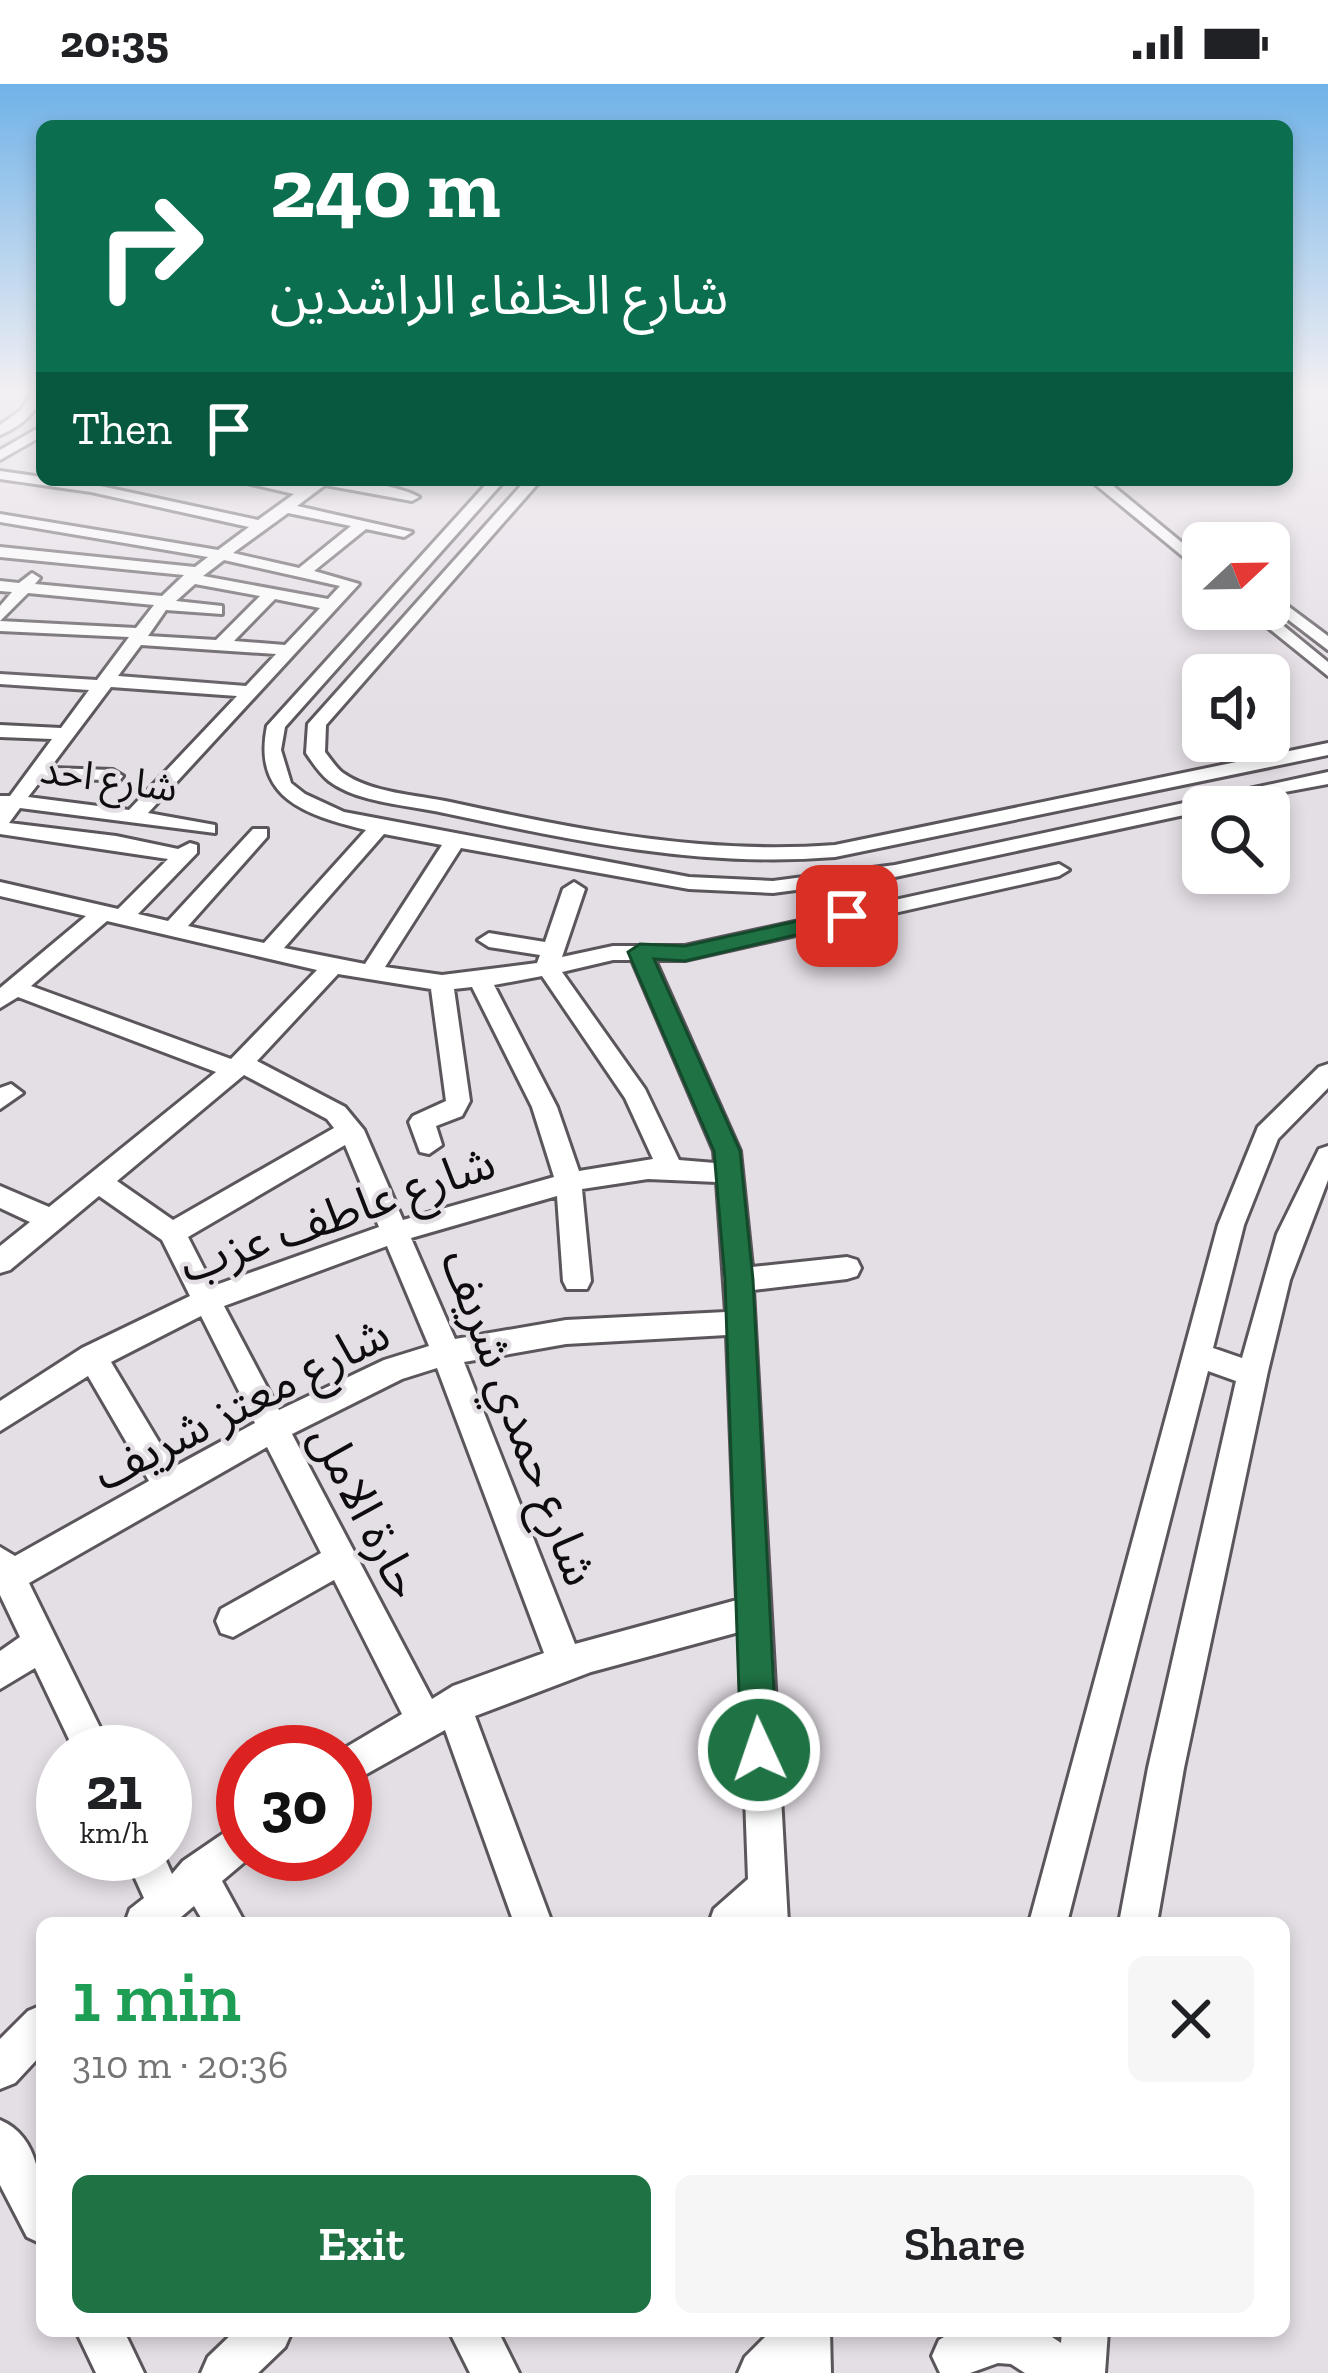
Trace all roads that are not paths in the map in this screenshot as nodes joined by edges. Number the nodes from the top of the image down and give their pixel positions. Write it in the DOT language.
graph roads {
  1 [pos="98,500"];
  2 [pos="145,500"];
  3 [pos="292,500"];
  4 [pos="480,500"];
  5 [pos="516,500"];
  6 [pos="1120,500"];
  7 [pos="1148,500"];
  8 [pos="282,507"];
  9 [pos="0,518"];
  10 [pos="362,524"];
  11 [pos="260,525"];
  12 [pos="1182,527"];
  13 [pos="75,528"];
  14 [pos="404,532"];
  15 [pos="1182,551"];
  16 [pos="0,552"];
  17 [pos="51,555"];
  18 [pos="219,556"];
  19 [pos="302,573"];
  20 [pos="194,575"];
  21 [pos="0,586"];
  22 [pos="23,588"];
  23 [pos="271,594"];
  24 [pos="164,603"];
  25 [pos="331,605"];
  26 [pos="216,610"];
  27 [pos="1290,614"];
  28 [pos="0,616"];
  29 [pos="0,626"];
  30 [pos="1278,630"];
  31 [pos="138,637"];
  32 [pos="222,644"];
  33 [pos="1328,645"];
  34 [pos="290,650"];
  35 [pos="1328,671"];
  36 [pos="0,679"];
  37 [pos="105,683"];
  38 [pos="251,692"];
  39 [pos="0,731"];
  40 [pos="68,734"];
  41 [pos="1328,750"];
  42 [pos="36,773"];
  43 [pos="113,776"];
  44 [pos="1328,778"];
  45 [pos="8,802"];
  46 [pos="135,816"];
  47 [pos="0,825"];
  48 [pos="379,827"];
  49 [pos="260,833"];
  50 [pos="455,841"];
  51 [pos="182,856"];
  52 [pos="1059,870"];
  53 [pos="0,889"];
  54 [pos="574,889"];
  55 [pos="114,914"];
  56 [pos="173,928"];
  57 [pos="489,940"];
  58 [pos="268,952"];
  59 [pos="640,952"];
  60 [pos="550,959"];
  61 [pos="333,966"];
  62 [pos="370,974"];
  63 [pos="480,981"];
  64 [pos="442,983"];
  65 [pos="8,994"];
  66 [pos="238,1066"];
  67 [pos="1328,1073"];
  68 [pos="350,1130"];
  69 [pos="429,1144"];
  70 [pos="1328,1156"];
  71 [pos="670,1168"];
  72 [pos="728,1174"];
  73 [pos="98,1182"];
  74 [pos="568,1184"];
  75 [pos="0,1196"];
  76 [pos="51,1220"];
  77 [pos="395,1231"];
  78 [pos="172,1233"];
  79 [pos="0,1262"];
  80 [pos="847,1268"];
  81 [pos="739,1280"];
  82 [pos="577,1281"];
  83 [pos="208,1301"];
  84 [pos="738,1323"];
  85 [pos="446,1353"];
  86 [pos="1196,1354"];
  87 [pos="92,1357"];
  88 [pos="1255,1375"];
  89 [pos="0,1418"];
  90 [pos="273,1428"];
  91 [pos="169,1487"];
  92 [pos="341,1559"];
  93 [pos="5,1568"];
  94 [pos="751,1613"];
  95 [pos="233,1621"];
  96 [pos="42,1642"];
  97 [pos="564,1660"];
  98 [pos="0,1672"];
  99 [pos="438,1711"];
  100 [pos="81,1725"];
  101 [pos="372,1751"];
  102 [pos="216,1859"];
  103 [pos="196,1874"];
  104 [pos="1144,1877"];
  105 [pos="148,1881"];
  106 [pos="768,1905"];
  107 [pos="154,1912"];
  108 [pos="222,1917"];
  109 [pos="530,1917"];
  110 [pos="1050,1917"];
  111 [pos="1126,1917"];
  112 [pos="1139,1917"];
  113 [pos="36,2031"];
  114 [pos="0,2068"];
  115 [pos="0,2141"];
  116 [pos="36,2210"];
  117 [pos="102,2337"];
  118 [pos="263,2337"];
  119 [pos="475,2337"];
  120 [pos="799,2337"];
  121 [pos="805,2337"];
  122 [pos="1084,2337"];
  123 [pos="955,2353"];
  124 [pos="121,2373"];
  125 [pos="224,2373"];
  126 [pos="496,2373"];
  127 [pos="761,2373"];
  128 [pos="808,2373"];
  129 [pos="1060,2373"];
  130 [pos="1082,2373"];
  1 -- 13 [label="street"];
  2 -- 11 [label="street"];
  3 -- 8 [label="street"];
  4 -- 48 [label="street"];
  5 -- 41 [label="street"];
  6 -- 15 [label="street"];
  7 -- 12 [label="street"];
  8 -- 10 [label="street"];
  8 -- 11 [label="street"];
  9 -- 13 [label="street"];
  10 -- 14 [label="street"];
  10 -- 19 [label="street"];
  11 -- 18 [label="street"];
  13 -- 17 [label="street"];
  13 -- 18 [label="street"];
  16 -- 17 [label="street"];
  17 -- 20 [label="street"];
  17 -- 22 [label="street"];
  18 -- 19 [label="street"];
  18 -- 20 [label="street"];
  19 -- 25 [label="street"];
  20 -- 23 [label="street"];
  20 -- 24 [label="street"];
  21 -- 22 [label="street"];
  22 -- 24 [label="street"];
  22 -- 28 [label="street"];
  23 -- 25 [label="street"];
  23 -- 32 [label="street"];
  24 -- 26 [label="street"];
  24 -- 31 [label="street"];
  25 -- 34 [label="street"];
  27 -- 33 [label="street"];
  29 -- 31 [label="street"];
  30 -- 35 [label="street"];
  31 -- 32 [label="street"];
  31 -- 37 [label="street"];
  32 -- 34 [label="street"];
  34 -- 38 [label="street"];
  36 -- 37 [label="street"];
  37 -- 38 [label="street"];
  37 -- 40 [label="street"];
  38 -- 46 [label="street"];
  39 -- 40 [label="street"];
  40 -- 42 [label="street"];
  42 -- 43 [label="street"];
  42 -- 45 [label="street"];
  44 -- 50 [label="street"];
  45 -- 46 [label="street, شارع احد"];
  45 -- 47 [label="street"];
  46 -- 51 [label="street, شارع احد"];
  47 -- 51 [label="street"];
  48 -- 50 [label="street"];
  48 -- 58 [label="street"];
  49 -- 56 [label="street"];
  50 -- 62 [label="street"];
  51 -- 55 [label="street"];
  52 -- 59 [label="street"];
  53 -- 55 [label="street"];
  54 -- 60 [label="street"];
  55 -- 56 [label="street"];
  55 -- 65 [label="street"];
  56 -- 58 [label="street"];
  57 -- 60 [label="street"];
  58 -- 61 [label="street"];
  59 -- 60 [label="street"];
  59 -- 72 [label="street"];
  60 -- 63 [label="street"];
  60 -- 71 [label="street"];
  61 -- 62 [label="street"];
  61 -- 66 [label="street"];
  62 -- 64 [label="street"];
  63 -- 64 [label="street"];
  63 -- 74 [label="street"];
  64 -- 69 [label="street"];
  65 -- 66 [label="street, شارع حمدي شريف"];
  66 -- 68 [label="street, شارع حمدي شريف"];
  66 -- 73 [label="street"];
  67 -- 86 [label="street"];
  68 -- 77 [label="street, شارع حمدي شريف"];
  68 -- 78 [label="street"];
  70 -- 88 [label="street"];
  71 -- 72 [label="street, شارع عاطف عزب"];
  71 -- 74 [label="street, شارع عاطف عزب"];
  72 -- 81 [label="street"];
  73 -- 76 [label="street"];
  73 -- 78 [label="street, حارة الامل"];
  74 -- 77 [label="street, شارع عاطف عزب"];
  74 -- 82 [label="street"];
  75 -- 76 [label="street"];
  76 -- 79 [label="street"];
  77 -- 83 [label="street, شارع عاطف عزب"];
  77 -- 85 [label="street, شارع حمدي شريف"];
  78 -- 83 [label="street, حارة الامل"];
  80 -- 81 [label="street"];
  81 -- 84 [label="street"];
  83 -- 87 [label="street, شارع عاطف عزب"];
  83 -- 90 [label="street, حارة الامل"];
  84 -- 85 [label="street, شارع معتز شريف"];
  84 -- 94 [label="street"];
  85 -- 90 [label="street, شارع معتز شريف"];
  85 -- 97 [label="street, شارع حمدي شريف"];
  86 -- 88 [label="street"];
  86 -- 110 [label="street"];
  87 -- 89 [label="street, شارع عاطف عزب"];
  87 -- 91 [label="street"];
  88 -- 104 [label="street"];
  90 -- 91 [label="street, شارع معتز شريف"];
  90 -- 92 [label="street, حارة الامل"];
  91 -- 93 [label="street, شارع معتز شريف"];
  92 -- 95 [label="street"];
  92 -- 99 [label="street, حارة الامل"];
  93 -- 96 [label="street"];
  94 -- 97 [label="street"];
  94 -- 106 [label="street"];
  96 -- 98 [label="street"];
  96 -- 100 [label="street"];
  97 -- 99 [label="street"];
  99 -- 101 [label="street"];
  99 -- 109 [label="street, حارة الامل"];
  102 -- 103 [label="street"];
  103 -- 107 [label="street"];
  103 -- 108 [label="street"];
  104 -- 111 [label="street"];
  104 -- 112 [label="street"];
  105 -- 107 [label="street"];
  113 -- 114 [label="street"];
  115 -- 116 [label="street"];
  117 -- 124 [label="street"];
  118 -- 125 [label="street"];
  119 -- 126 [label="street"];
  120 -- 127 [label="street"];
  121 -- 128 [label="street"];
  122 -- 130 [label="street"];
  123 -- 129 [label="street"];
}
